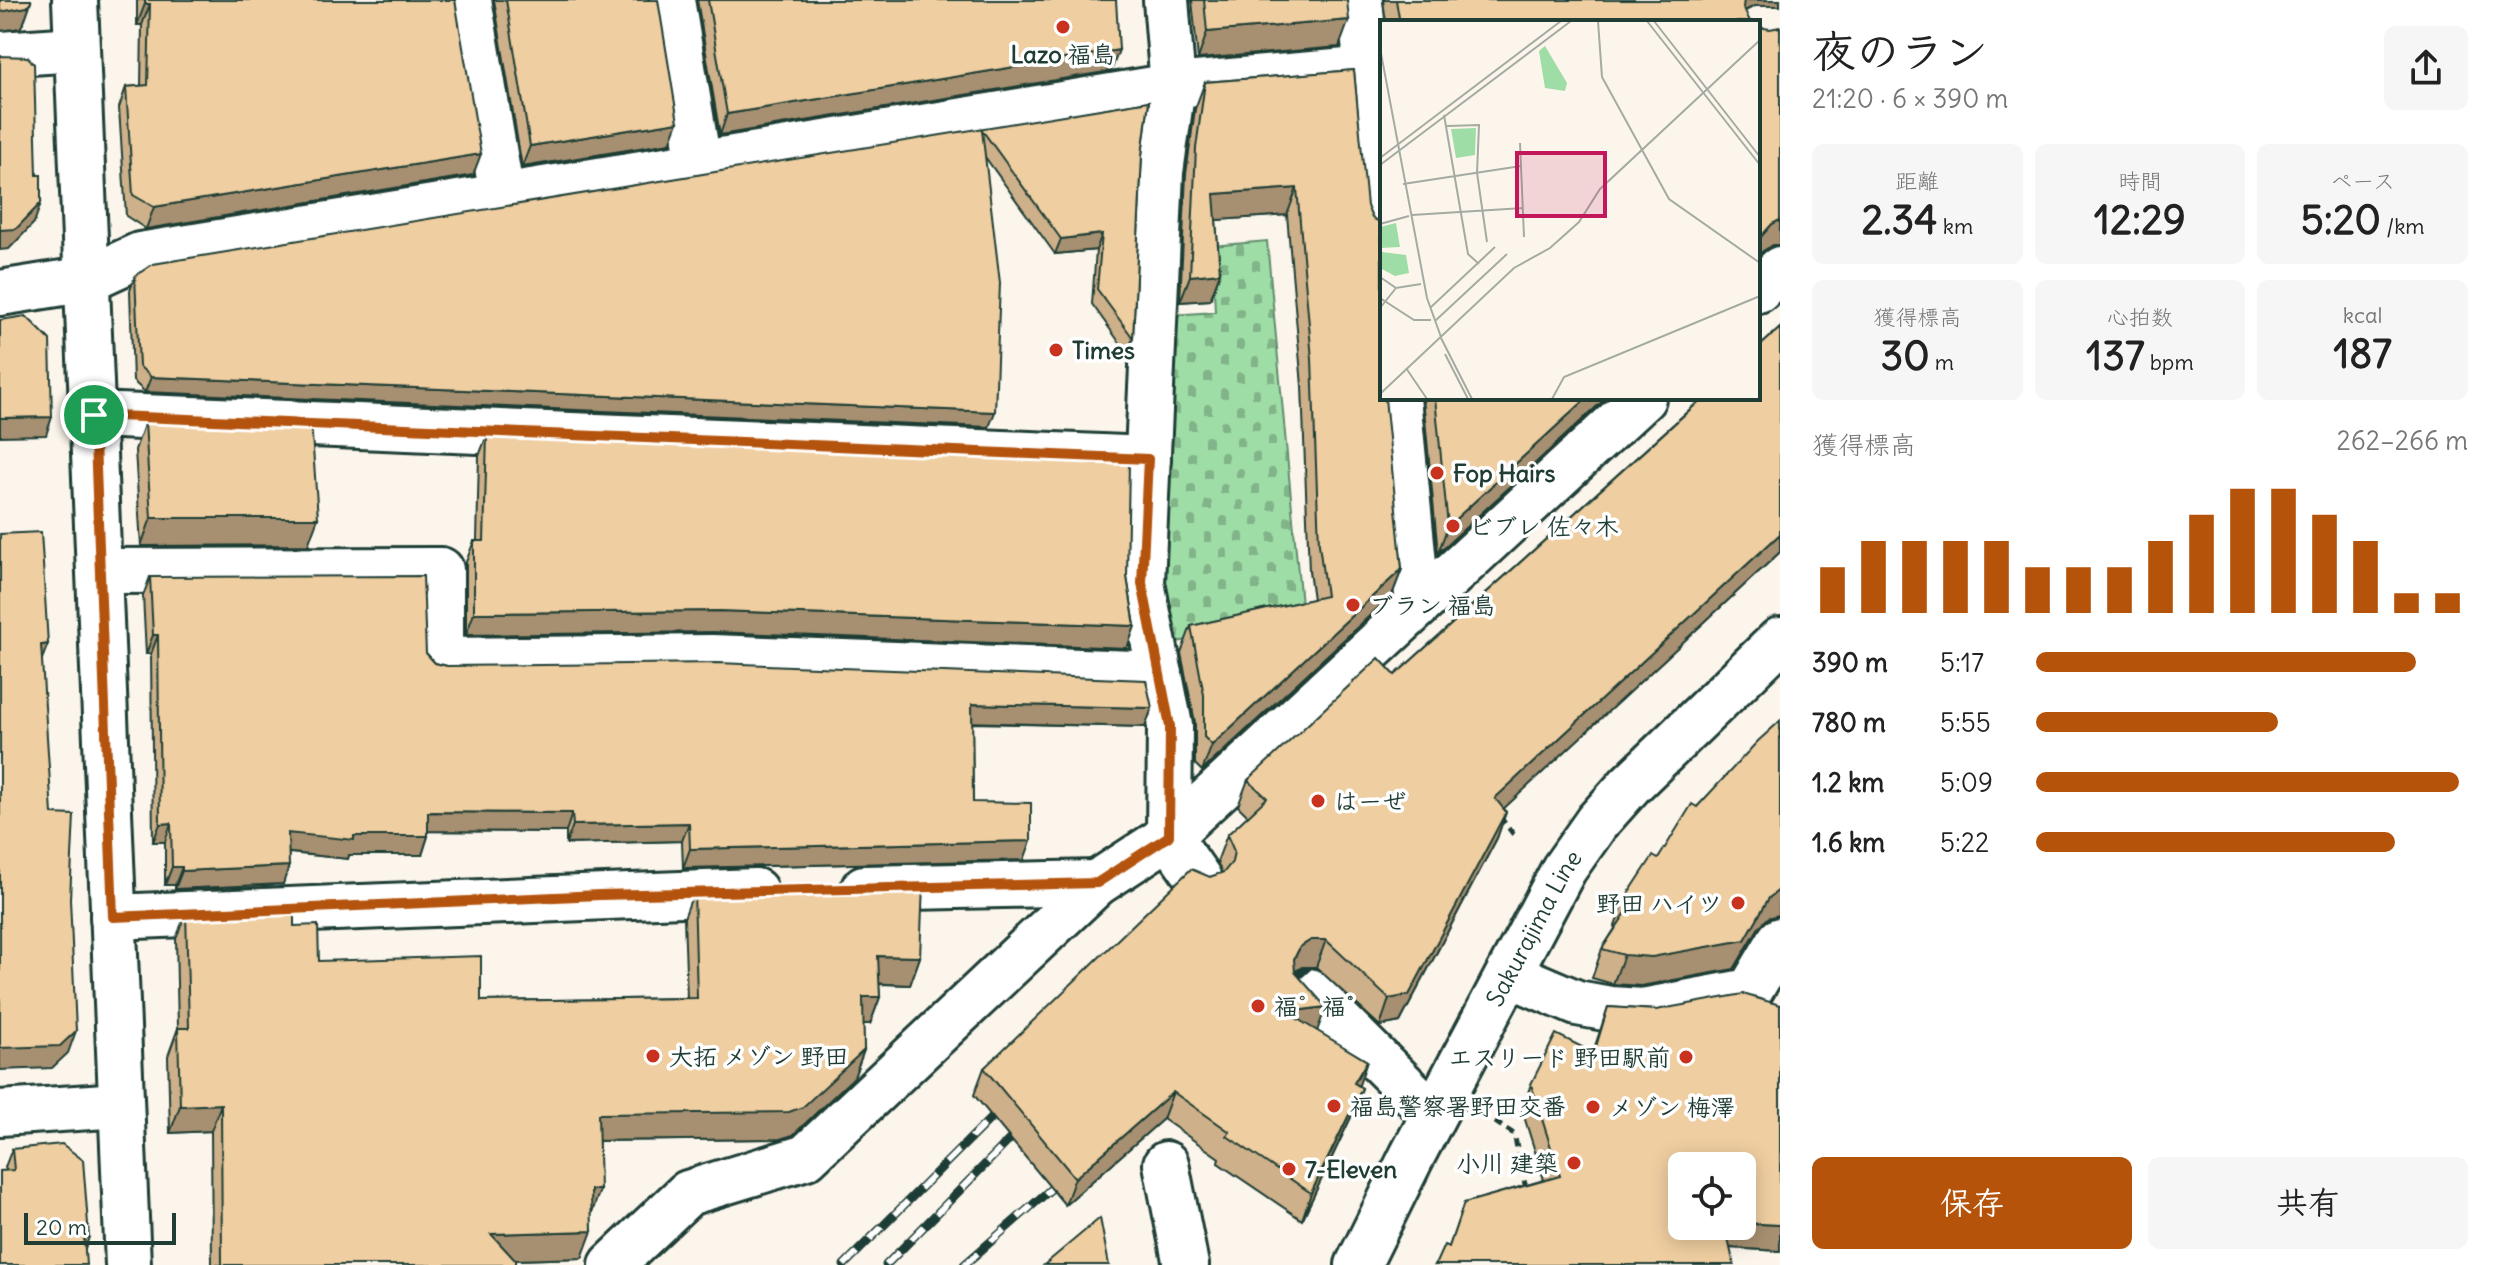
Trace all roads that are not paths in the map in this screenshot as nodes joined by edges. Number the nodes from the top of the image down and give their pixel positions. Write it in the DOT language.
graph roads {
  1 [pos="75,0"];
  2 [pos="469,0"];
  3 [pos="672,0"];
  4 [pos="1166,0"];
  5 [pos="1360,0"];
  6 [pos="77,49"];
  7 [pos="0,54"];
  8 [pos="1374,68"];
  9 [pos="1173,86"];
  10 [pos="699,164"];
  11 [pos="1380,190"];
  12 [pos="502,196"];
  13 [pos="1780,269"];
  14 [pos="88,279"];
  15 [pos="1760,288"];
  16 [pos="0,293"];
  17 [pos="1398,400"];
  18 [pos="1637,401"];
  19 [pos="94,415"];
  20 [pos="1148,459"];
  21 [pos="100,571"];
  22 [pos="1418,605"];
  23 [pos="1780,640"];
  24 [pos="1160,674"];
  25 [pos="1169,836"];
  26 [pos="1199,879"];
  27 [pos="1097,883"];
  28 [pos="113,917"];
  29 [pos="1780,940"];
  30 [pos="1509,974"];
  31 [pos="1309,991"];
  32 [pos="121,1105"];
  33 [pos="0,1113"];
  34 [pos="1433,1114"];
  35 [pos="1166,1164"];
  36 [pos="128,1265"];
  37 [pos="612,1265"];
  38 [pos="1186,1265"];
  39 [pos="1358,1265"];
  1 -- 6 [label="street"];
  2 -- 12 [label="street"];
  3 -- 10 [label="street"];
  4 -- 9 [label="street"];
  5 -- 8 [label="street"];
  6 -- 7 [label="street"];
  6 -- 14 [label="street"];
  8 -- 9 [label="street"];
  8 -- 11 [label="street"];
  9 -- 10 [label="street"];
  9 -- 20 [label="street"];
  10 -- 12 [label="street"];
  12 -- 14 [label="street"];
  13 -- 15 [label="street"];
  14 -- 16 [label="street"];
  14 -- 19 [label="street"];
  17 -- 22 [label="street"];
  18 -- 22 [label="street"];
  19 -- 20 [label="street"];
  19 -- 21 [label="street"];
  20 -- 24 [label="street"];
  21 -- 24 [label="street"];
  21 -- 28 [label="street"];
  22 -- 25 [label="street"];
  23 -- 30 [label="street, Sakurajima Line"];
  24 -- 25 [label="street"];
  25 -- 26 [label="street"];
  25 -- 27 [label="street"];
  27 -- 28 [label="street"];
  27 -- 37 [label="street"];
  28 -- 32 [label="street"];
  29 -- 30 [label="street"];
  30 -- 34 [label="street, Sakurajima Line"];
  31 -- 34 [label="street"];
  32 -- 33 [label="street"];
  32 -- 36 [label="street"];
  34 -- 39 [label="street, Sakurajima Line"];
  35 -- 38 [label="street"];
}
